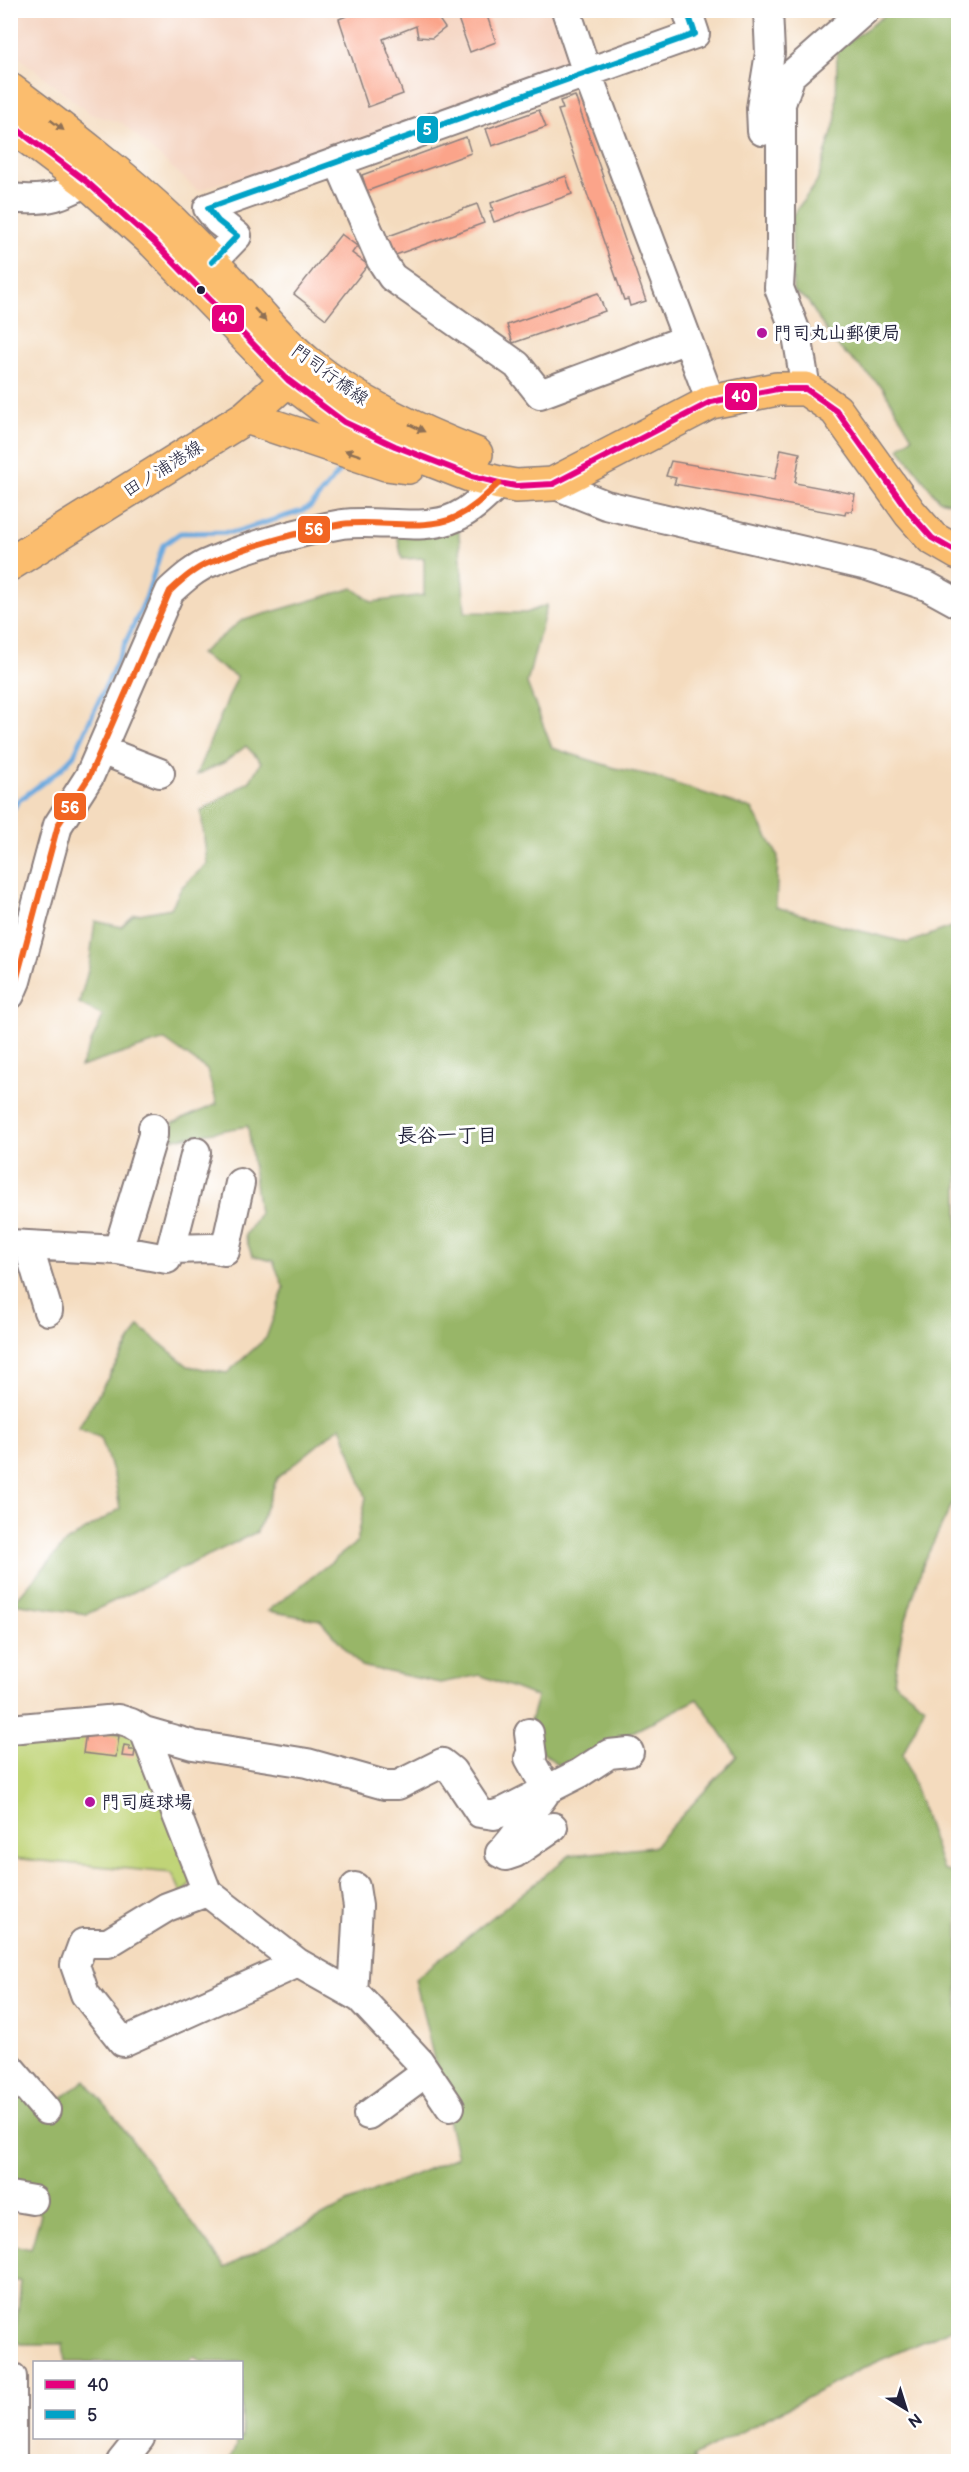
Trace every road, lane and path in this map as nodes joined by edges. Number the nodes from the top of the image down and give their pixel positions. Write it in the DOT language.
graph roads {
  1 [pos="566,10"];
  2 [pos="687,10"];
  3 [pos="768,10"];
  4 [pos="865,10"];
  5 [pos="587,73"];
  6 [pos="10,90"];
  7 [pos="10,124"];
  8 [pos="338,161"];
  9 [pos="100,175"];
  10 [pos="10,198"];
  11 [pos="212,262"];
  12 [pos="779,288"];
  13 [pos="687,339"];
  14 [pos="298,371"];
  15 [pos="806,389"];
  16 [pos="711,402"];
  17 [pos="246,417"];
  18 [pos="485,480"];
  19 [pos="553,484"];
  20 [pos="958,553"];
  21 [pos="10,564"];
  22 [pos="958,603"];
  23 [pos="101,750"];
  24 [pos="160,773"];
  25 [pos="10,995"];
  26 [pos="153,1128"];
  27 [pos="196,1152"];
  28 [pos="240,1183"];
  29 [pos="19,1245"];
  30 [pos="171,1249"];
  31 [pos="118,1250"];
  32 [pos="48,1311"];
  33 [pos="10,1729"];
  34 [pos="144,1731"];
  35 [pos="529,1733"];
  36 [pos="629,1752"];
  37 [pos="547,1790"];
  38 [pos="553,1827"];
  39 [pos="355,1887"];
  40 [pos="207,1892"];
  41 [pos="298,1963"];
  42 [pos="352,1994"];
  43 [pos="10,2068"];
  44 [pos="424,2069"];
  45 [pos="450,2107"];
  46 [pos="46,2110"];
  47 [pos="368,2115"];
  48 [pos="12,2377"];
  49 [pos="139,2439"];
  50 [pos="12,2462"];
  51 [pos="121,2462"];
  1 -- 5 [label="street"];
  2 -- 5 [label="street"];
  3 -- 12 [label="street"];
  4 -- 12 [label="street"];
  5 -- 8 [label="street"];
  5 -- 13 [label="street"];
  6 -- 9 [label="main road, 門司行橋線, one-way"];
  7 -- 9 [label="main road, 門司行橋線"];
  8 -- 11 [label="street"];
  8 -- 13 [label="street"];
  9 -- 10 [label="street"];
  9 -- 11 [label="main road, 門司行橋線"];
  9 -- 14 [label="main road, 門司行橋線"];
  11 -- 14 [label="main road, 門司行橋線, one-way"];
  12 -- 15 [label="street"];
  13 -- 16 [label="street"];
  14 -- 17 [label="main road, 田ノ浦港線"];
  14 -- 18 [label="main road, 門司行橋線"];
  14 -- 19 [label="main road, 門司行橋線, one-way"];
  15 -- 16 [label="main road, 門司行橋線"];
  15 -- 20 [label="main road"];
  16 -- 19 [label="main road, 門司行橋線"];
  18 -- 17 [label="main road, one-way"];
  17 -- 21 [label="main road, 田ノ浦港線"];
  18 -- 19 [label="main road, 門司行橋線"];
  18 -- 23 [label="street"];
  19 -- 22 [label="street"];
  23 -- 24 [label="street"];
  23 -- 25 [label="street"];
  26 -- 31 [label="street"];
  27 -- 30 [label="street"];
  28 -- 30 [label="street"];
  29 -- 31 [label="street"];
  29 -- 32 [label="street"];
  30 -- 31 [label="street"];
  33 -- 34 [label="street"];
  34 -- 37 [label="street"];
  34 -- 40 [label="street"];
  35 -- 37 [label="street"];
  36 -- 37 [label="street"];
  37 -- 38 [label="street"];
  39 -- 42 [label="street"];
  40 -- 41 [label="street"];
  40 -- 41 [label="street"];
  41 -- 42 [label="street"];
  42 -- 44 [label="street"];
  43 -- 46 [label="street"];
  44 -- 45 [label="street"];
  44 -- 47 [label="street"];
  48 -- 50 [label="street"];
  49 -- 51 [label="street"];
}
